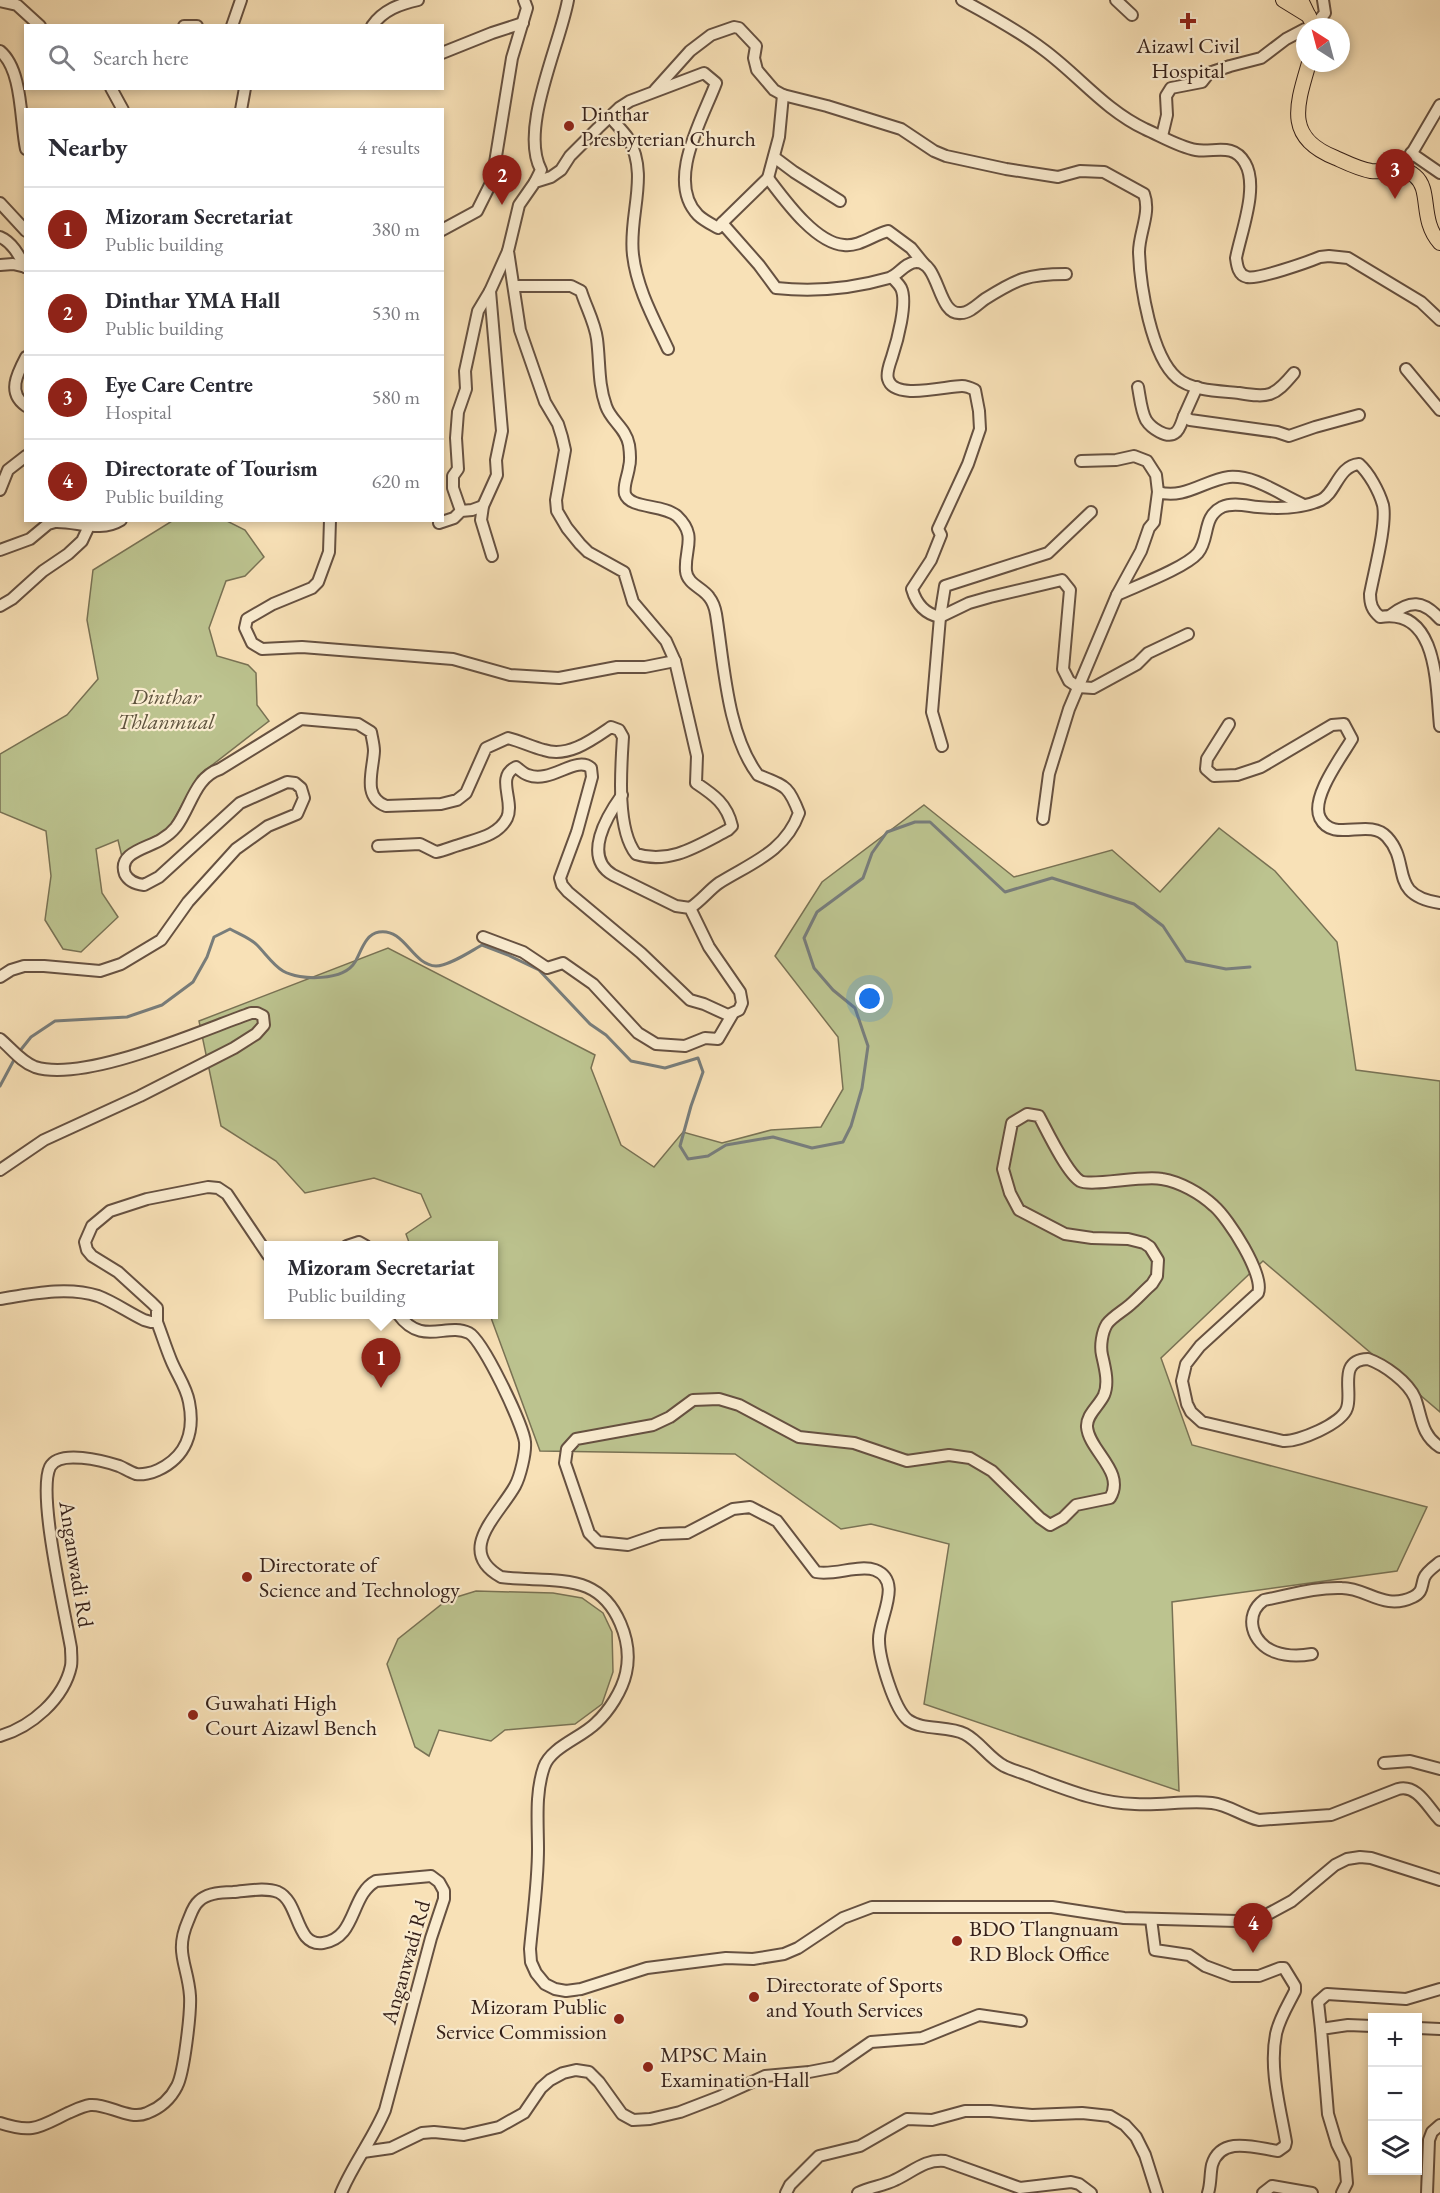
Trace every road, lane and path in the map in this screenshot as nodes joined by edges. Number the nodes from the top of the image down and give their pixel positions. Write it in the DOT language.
graph roads {
  1 [pos="241,0"];
  2 [pos="418,0"];
  3 [pos="524,0"];
  4 [pos="568,0"];
  5 [pos="962,0"];
  6 [pos="1116,0"];
  7 [pos="1283,0"];
  8 [pos="1301,0"];
  9 [pos="1323,0"];
  10 [pos="0,1"];
  11 [pos="1132,15"];
  12 [pos="1303,18"];
  13 [pos="1308,18"];
  14 [pos="1319,18"];
  15 [pos="523,23"];
  16 [pos="38,24"];
  17 [pos="233,24"];
  18 [pos="373,24"];
  19 [pos="1296,33"];
  20 [pos="0,51"];
  21 [pos="444,52"];
  22 [pos="1306,72"];
  23 [pos="21,88"];
  24 [pos="112,90"];
  25 [pos="245,90"];
  26 [pos="653,92"];
  27 [pos="783,95"];
  28 [pos="1440,105"];
  29 [pos="122,108"];
  30 [pos="242,108"];
  31 [pos="610,117"];
  32 [pos="24,125"];
  33 [pos="1162,136"];
  34 [pos="1411,153"];
  35 [pos="774,157"];
  36 [pos="1402,170"];
  37 [pos="1440,173"];
  38 [pos="768,178"];
  39 [pos="535,182"];
  40 [pos="840,201"];
  41 [pos="0,203"];
  42 [pos="722,223"];
  43 [pos="24,229"];
  44 [pos="444,229"];
  45 [pos="0,237"];
  46 [pos="1440,243"];
  47 [pos="508,251"];
  48 [pos="0,265"];
  49 [pos="24,265"];
  50 [pos="925,265"];
  51 [pos="24,267"];
  52 [pos="1066,274"];
  53 [pos="892,277"];
  54 [pos="514,286"];
  55 [pos="490,291"];
  56 [pos="1440,320"];
  57 [pos="668,349"];
  58 [pos="24,362"];
  59 [pos="1406,369"];
  60 [pos="1294,373"];
  61 [pos="1138,387"];
  62 [pos="1197,387"];
  63 [pos="24,404"];
  64 [pos="1440,410"];
  65 [pos="1359,415"];
  66 [pos="1184,416"];
  67 [pos="24,457"];
  68 [pos="1081,461"];
  69 [pos="0,490"];
  70 [pos="1158,492"];
  71 [pos="1305,505"];
  72 [pos="483,506"];
  73 [pos="460,511"];
  74 [pos="1090,512"];
  75 [pos="444,521"];
  76 [pos="117,522"];
  77 [pos="330,522"];
  78 [pos="442,522"];
  79 [pos="439,523"];
  80 [pos="89,526"];
  81 [pos="0,550"];
  82 [pos="492,556"];
  83 [pos="1117,595"];
  84 [pos="0,606"];
  85 [pos="1391,615"];
  86 [pos="940,617"];
  87 [pos="1440,619"];
  88 [pos="1188,634"];
  89 [pos="675,661"];
  90 [pos="1078,687"];
  91 [pos="1229,724"];
  92 [pos="1440,726"];
  93 [pos="942,746"];
  94 [pos="622,795"];
  95 [pos="1043,819"];
  96 [pos="378,846"];
  97 [pos="1440,903"];
  98 [pos="690,908"];
  99 [pos="483,937"];
  100 [pos="0,977"];
  101 [pos="732,1015"];
  102 [pos="0,1039"];
  103 [pos="0,1170"];
  104 [pos="264,1249"];
  105 [pos="0,1299"];
  106 [pos="403,1319"];
  107 [pos="157,1322"];
  108 [pos="1440,1447"];
  109 [pos="1440,1562"];
  110 [pos="1312,1653"];
  111 [pos="0,1736"];
  112 [pos="1384,1763"];
  113 [pos="1440,1769"];
  114 [pos="1440,1820"];
  115 [pos="1440,1880"];
  116 [pos="1151,1919"];
  117 [pos="1440,1989"];
  118 [pos="1021,2021"];
  119 [pos="1368,2026"];
  120 [pos="1422,2028"];
  121 [pos="1321,2029"];
  122 [pos="1440,2029"];
  123 [pos="0,2123"];
  124 [pos="1440,2125"];
  125 [pos="363,2152"];
  126 [pos="341,2193"];
  127 [pos="786,2193"];
  128 [pos="858,2193"];
  129 [pos="1091,2193"];
  130 [pos="1157,2193"];
  131 [pos="1208,2193"];
  132 [pos="1263,2193"];
  133 [pos="1312,2193"];
  134 [pos="1342,2193"];
  135 [pos="1427,2193"];
  1 -- 17 [label="street"];
  2 -- 18 [label="street"];
  3 -- 15 [label="street"];
  4 -- 39 [label="street"];
  5 -- 33 [label="street"];
  6 -- 11 [label="street"];
  7 -- 12 [label="main road"];
  8 -- 13 [label="main road"];
  9 -- 14 [label="street"];
  10 -- 16 [label="street"];
  15 -- 21 [label="street"];
  15 -- 44 [label="street"];
  19 -- 33 [label="street"];
  20 -- 23 [label="street"];
  22 -- 36 [label="main road"];
  23 -- 32 [label="street"];
  24 -- 29 [label="street"];
  25 -- 30 [label="street"];
  26 -- 27 [label="street"];
  26 -- 31 [label="street"];
  26 -- 42 [label="street"];
  27 -- 35 [label="street"];
  27 -- 62 [label="street"];
  28 -- 34 [label="street"];
  31 -- 39 [label="street"];
  31 -- 57 [label="street"];
  33 -- 56 [label="street"];
  34 -- 36 [label="street"];
  34 -- 37 [label="street"];
  35 -- 38 [label="street"];
  35 -- 40 [label="street"];
  36 -- 46 [label="main road"];
  38 -- 42 [label="street"];
  38 -- 50 [label="street"];
  39 -- 47 [label="street"];
  41 -- 43 [label="street"];
  42 -- 53 [label="street"];
  45 -- 49 [label="street"];
  47 -- 54 [label="street"];
  47 -- 55 [label="street"];
  48 -- 51 [label="street"];
  50 -- 52 [label="street"];
  50 -- 53 [label="street"];
  53 -- 86 [label="street"];
  54 -- 89 [label="street"];
  54 -- 98 [label="street"];
  55 -- 72 [label="street"];
  55 -- 73 [label="street"];
  58 -- 63 [label="street"];
  59 -- 64 [label="street"];
  60 -- 62 [label="street"];
  61 -- 66 [label="street"];
  62 -- 66 [label="street"];
  65 -- 66 [label="street"];
  67 -- 69 [label="street"];
  68 -- 70 [label="street"];
  70 -- 71 [label="street"];
  70 -- 83 [label="street"];
  71 -- 83 [label="street"];
  71 -- 85 [label="street"];
  72 -- 73 [label="street"];
  72 -- 82 [label="street"];
  73 -- 75 [label="street"];
  74 -- 86 [label="street"];
  76 -- 80 [label="street"];
  77 -- 89 [label="street"];
  78 -- 79 [label="street"];
  80 -- 81 [label="street"];
  80 -- 84 [label="street"];
  83 -- 90 [label="street"];
  85 -- 87 [label="street"];
  85 -- 92 [label="street"];
  86 -- 90 [label="street"];
  86 -- 93 [label="street"];
  88 -- 90 [label="street"];
  89 -- 94 [label="street"];
  90 -- 95 [label="street"];
  91 -- 97 [label="street"];
  94 -- 98 [label="street"];
  94 -- 100 [label="street"];
  96 -- 101 [label="street"];
  98 -- 101 [label="street"];
  99 -- 101 [label="street"];
  102 -- 103 [label="street"];
  104 -- 107 [label="street, Anganwadi Rd"];
  105 -- 107 [label="street"];
  106 -- 116 [label="street"];
  107 -- 111 [label="street, Anganwadi Rd"];
  108 -- 114 [label="street"];
  109 -- 110 [label="street"];
  112 -- 113 [label="street"];
  115 -- 116 [label="street"];
  116 -- 131 [label="street"];
  117 -- 121 [label="street"];
  118 -- 125 [label="street"];
  119 -- 121 [label="street"];
  120 -- 122 [label="street"];
  121 -- 134 [label="street"];
  123 -- 125 [label="street, Anganwadi Rd"];
  124 -- 135 [label="street"];
  125 -- 126 [label="street, Anganwadi Rd"];
  127 -- 130 [label="street"];
  128 -- 129 [label="street"];
  132 -- 133 [label="street"];
}
